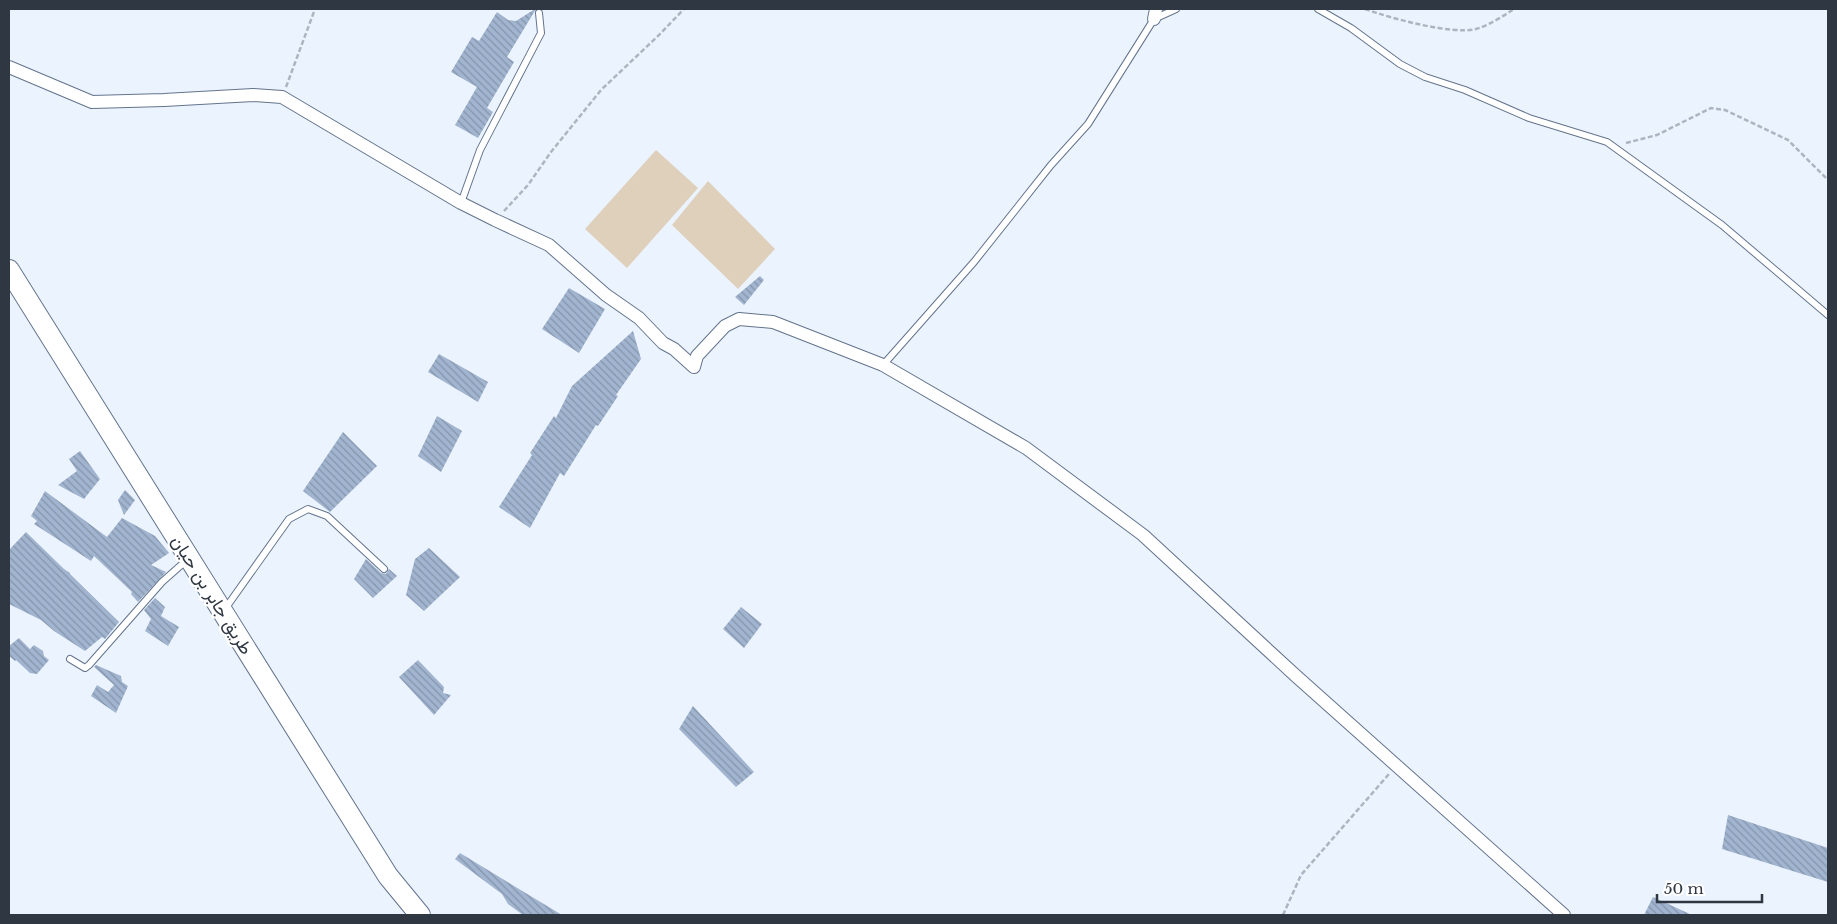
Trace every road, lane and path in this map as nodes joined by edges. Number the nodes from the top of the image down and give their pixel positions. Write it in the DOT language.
graph roads {
  1 [pos="315,9"];
  2 [pos="684,9"];
  3 [pos="1176,9"];
  4 [pos="1318,9"];
  5 [pos="1366,9"];
  6 [pos="1514,9"];
  7 [pos="1157,12"];
  8 [pos="538,13"];
  9 [pos="9,67"];
  10 [pos="282,98"];
  11 [pos="1607,142"];
  12 [pos="1828,180"];
  13 [pos="461,203"];
  14 [pos="495,220"];
  15 [pos="9,270"];
  16 [pos="1828,315"];
  17 [pos="883,365"];
  18 [pos="189,558"];
  19 [pos="384,569"];
  20 [pos="223,612"];
  21 [pos="70,659"];
  22 [pos="1396,765"];
  23 [pos="420,915"];
  24 [pos="1283,915"];
  25 [pos="1564,915"];
  1 -- 10 [label="path"];
  2 -- 14 [label="path"];
  3 -- 7 [label="lane"];
  4 -- 11 [label="lane"];
  5 -- 6 [label="path"];
  7 -- 17 [label="lane"];
  8 -- 13 [label="lane"];
  9 -- 10 [label="street"];
  10 -- 13 [label="street"];
  11 -- 12 [label="path"];
  11 -- 16 [label="lane"];
  13 -- 14 [label="street"];
  14 -- 17 [label="street"];
  15 -- 18 [label="main road, طريق جابر بن حيان"];
  17 -- 22 [label="street"];
  18 -- 20 [label="main road, طريق جابر بن حيان"];
  18 -- 21 [label="lane"];
  19 -- 20 [label="lane"];
  20 -- 23 [label="main road, طريق جابر بن حيان"];
  22 -- 24 [label="path"];
  22 -- 25 [label="street"];
}
